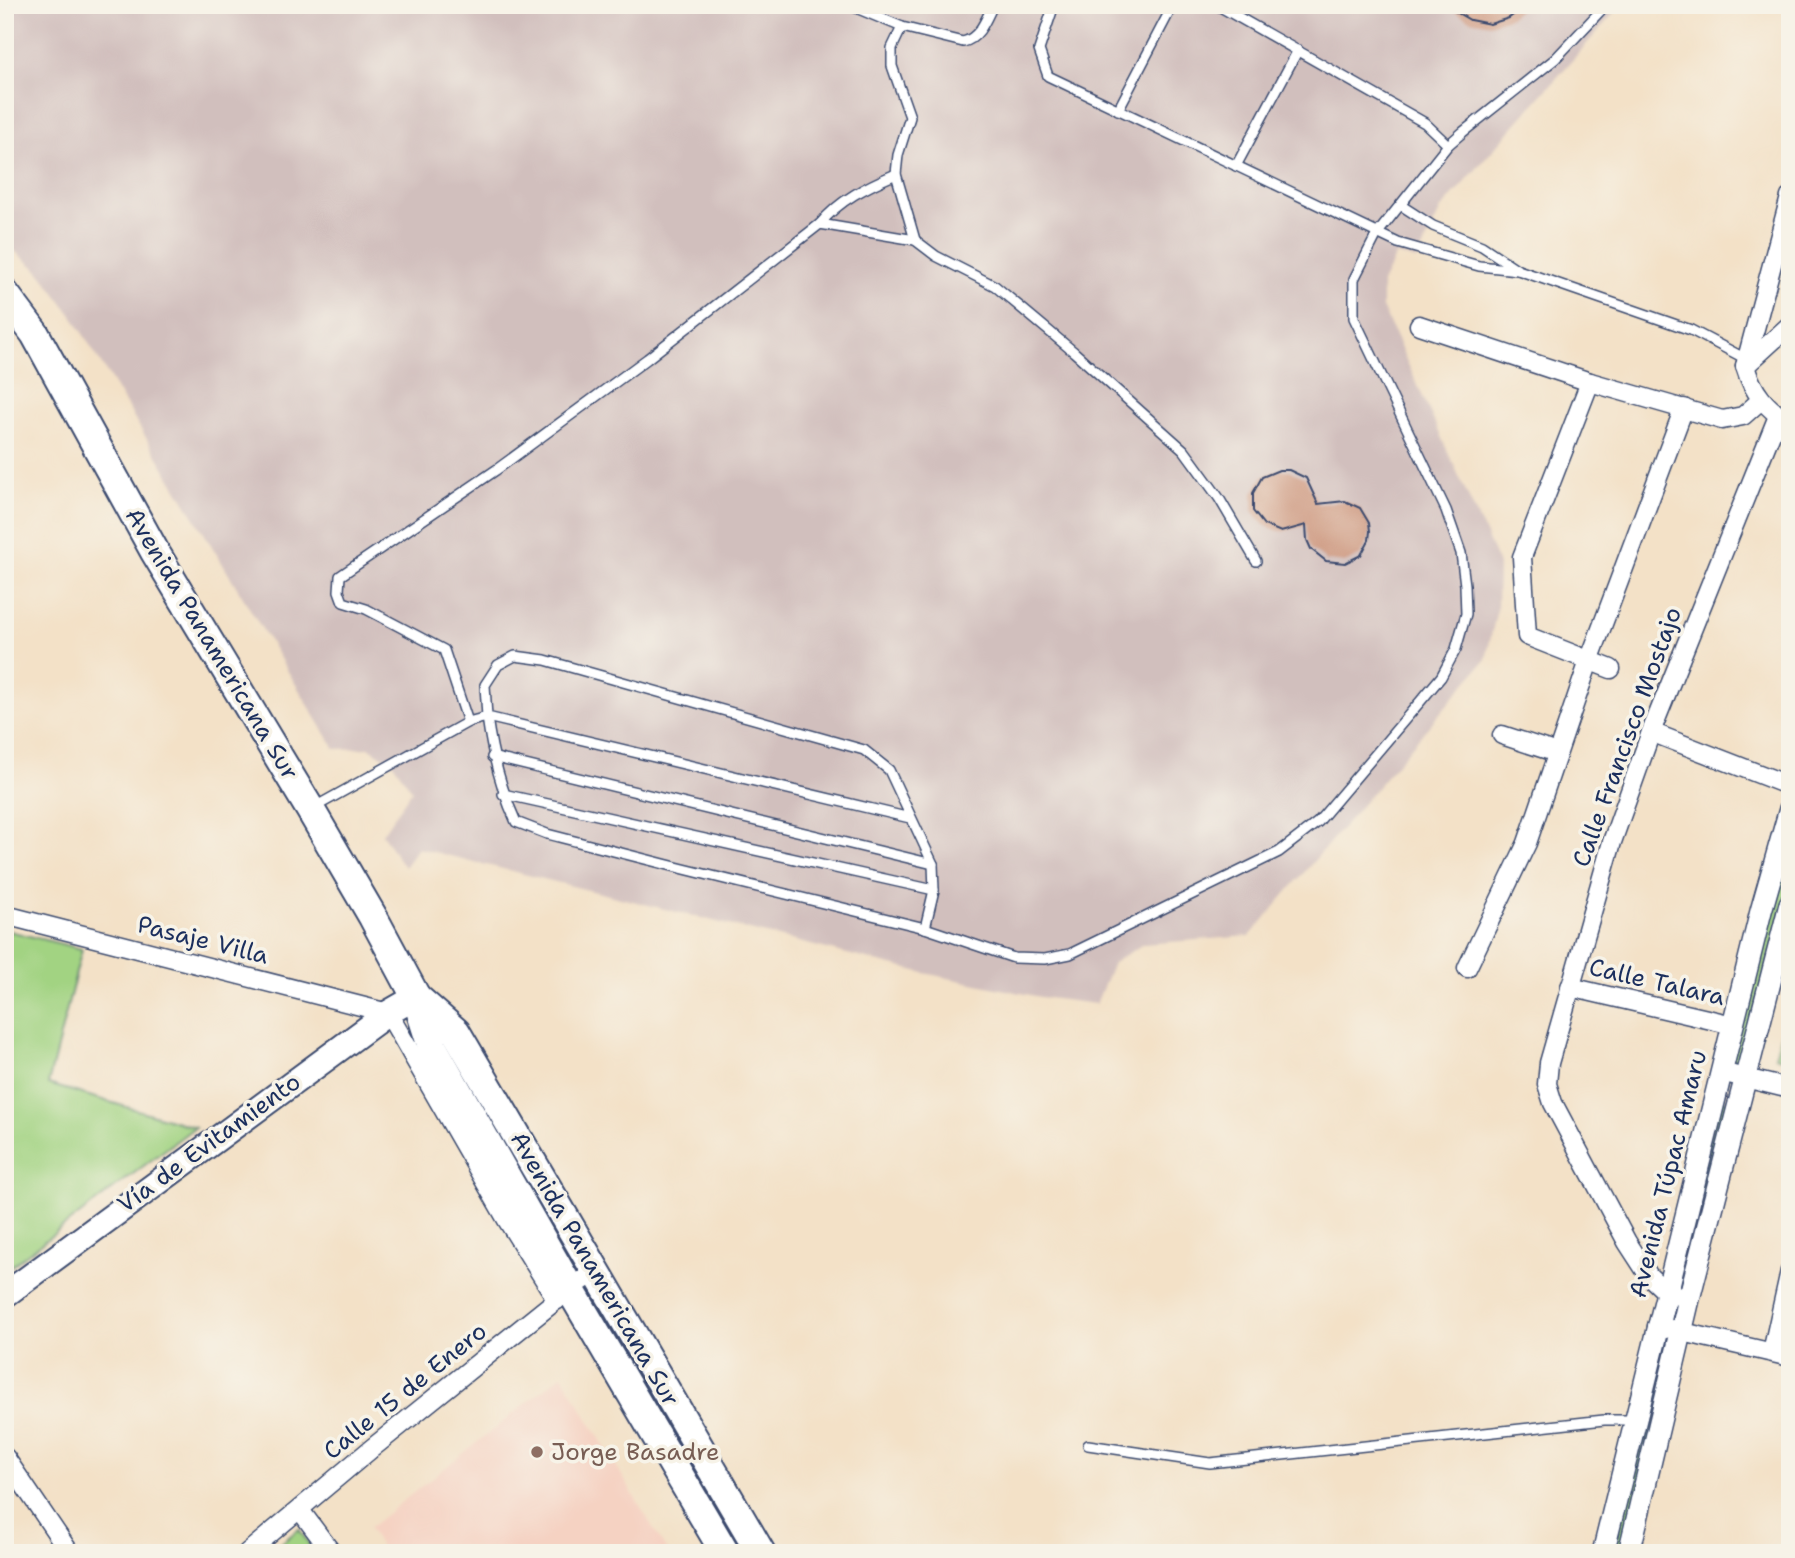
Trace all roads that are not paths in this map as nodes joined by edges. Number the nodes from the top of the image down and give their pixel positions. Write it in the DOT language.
graph roads {
  1 [pos="849,5"];
  2 [pos="993,5"];
  3 [pos="1054,5"];
  4 [pos="1173,5"];
  5 [pos="1217,5"];
  6 [pos="1606,5"];
  7 [pos="902,27"];
  8 [pos="1298,50"];
  9 [pos="1118,110"];
  10 [pos="1448,145"];
  11 [pos="1236,166"];
  12 [pos="896,174"];
  13 [pos="1790,197"];
  14 [pos="1402,206"];
  15 [pos="820,224"];
  16 [pos="1377,234"];
  17 [pos="915,240"];
  18 [pos="1518,270"];
  19 [pos="5,294"];
  20 [pos="1419,325"];
  21 [pos="1790,325"];
  22 [pos="1746,363"];
  23 [pos="1590,382"];
  24 [pos="1761,400"];
  25 [pos="1684,408"];
  26 [pos="1784,419"];
  27 [pos="1256,561"];
  28 [pos="1589,660"];
  29 [pos="1611,669"];
  30 [pos="487,717"];
  31 [pos="468,722"];
  32 [pos="1651,732"];
  33 [pos="1502,735"];
  34 [pos="1557,753"];
  35 [pos="492,757"];
  36 [pos="1790,786"];
  37 [pos="503,794"];
  38 [pos="310,809"];
  39 [pos="910,818"];
  40 [pos="1788,820"];
  41 [pos="933,864"];
  42 [pos="934,890"];
  43 [pos="1788,914"];
  44 [pos="5,915"];
  45 [pos="925,928"];
  46 [pos="1467,968"];
  47 [pos="1570,987"];
  48 [pos="416,996"];
  49 [pos="388,1013"];
  50 [pos="1732,1025"];
  51 [pos="1721,1072"];
  52 [pos="1746,1078"];
  53 [pos="1790,1089"];
  54 [pos="596,1271"];
  55 [pos="1790,1271"];
  56 [pos="1666,1292"];
  57 [pos="563,1294"];
  58 [pos="5,1295"];
  59 [pos="1689,1299"];
  60 [pos="1657,1326"];
  61 [pos="1683,1332"];
  62 [pos="1772,1352"];
  63 [pos="1790,1357"];
  64 [pos="1635,1420"];
  65 [pos="1088,1445"];
  66 [pos="5,1457"];
  67 [pos="300,1510"];
  68 [pos="71,1553"];
  69 [pos="247,1553"];
  70 [pos="332,1553"];
  71 [pos="724,1553"];
  72 [pos="761,1553"];
  73 [pos="1603,1553"];
  74 [pos="1629,1553"];
  1 -- 7 [label="lane"];
  2 -- 7 [label="lane"];
  3 -- 9 [label="lane"];
  4 -- 9 [label="lane"];
  5 -- 8 [label="lane"];
  6 -- 10 [label="lane"];
  7 -- 12 [label="lane"];
  8 -- 10 [label="lane"];
  8 -- 11 [label="lane"];
  9 -- 11 [label="lane"];
  10 -- 14 [label="lane"];
  11 -- 16 [label="lane"];
  12 -- 15 [label="lane"];
  12 -- 17 [label="lane"];
  13 -- 22 [label="street"];
  14 -- 16 [label="lane"];
  14 -- 18 [label="lane"];
  15 -- 17 [label="lane"];
  15 -- 31 [label="lane"];
  16 -- 18 [label="lane"];
  16 -- 45 [label="lane"];
  17 -- 27 [label="lane"];
  18 -- 22 [label="lane"];
  19 -- 38 [label="main road, Avenida Panamericana Sur"];
  20 -- 23 [label="street"];
  21 -- 22 [label="street"];
  22 -- 24 [label="street"];
  23 -- 25 [label="street"];
  23 -- 28 [label="street"];
  24 -- 25 [label="street"];
  24 -- 26 [label="street"];
  25 -- 28 [label="street"];
  26 -- 32 [label="street, Calle Francisco Mostajo"];
  28 -- 29 [label="street"];
  28 -- 34 [label="street"];
  30 -- 31 [label="lane"];
  30 -- 35 [label="lane"];
  30 -- 39 [label="lane"];
  30 -- 39 [label="lane"];
  31 -- 38 [label="lane"];
  32 -- 36 [label="street"];
  32 -- 47 [label="street, Calle Francisco Mostajo"];
  33 -- 34 [label="street"];
  34 -- 46 [label="street"];
  35 -- 37 [label="lane"];
  35 -- 41 [label="lane"];
  37 -- 42 [label="lane"];
  37 -- 45 [label="lane"];
  38 -- 48 [label="main road, Avenida Panamericana Sur"];
  39 -- 41 [label="lane"];
  40 -- 50 [label="street, Avenida Túpac Amaru"];
  41 -- 42 [label="lane"];
  42 -- 45 [label="lane"];
  43 -- 52 [label="street, Avenida Túpac Amaru"];
  44 -- 49 [label="street, Pasaje Villa"];
  47 -- 50 [label="street, Calle Talara"];
  47 -- 56 [label="street, Calle Francisco Mostajo"];
  48 -- 49 [label="main road, Vía de Evitamiento"];
  48 -- 54 [label="main road, Avenida Panamericana Sur"];
  48 -- 57 [label="main road, Avenida Panamericana Sur"];
  49 -- 57 [label="street, Avenida Panamericana Sur"];
  49 -- 58 [label="main road, Vía de Evitamiento"];
  50 -- 51 [label="street, Avenida Túpac Amaru"];
  51 -- 52 [label="street"];
  51 -- 56 [label="street, Avenida Túpac Amaru"];
  52 -- 53 [label="street"];
  52 -- 59 [label="street, Avenida Túpac Amaru"];
  54 -- 57 [label="street, Calle 15 de Enero"];
  54 -- 72 [label="main road, Avenida Panamericana Sur"];
  55 -- 62 [label="street"];
  56 -- 59 [label="street"];
  56 -- 60 [label="street, Avenida Túpac Amaru"];
  57 -- 67 [label="street, Calle 15 de Enero"];
  57 -- 71 [label="main road, Avenida Panamericana Sur"];
  59 -- 61 [label="street, Avenida Túpac Amaru"];
  60 -- 61 [label="street"];
  60 -- 64 [label="street, Avenida Túpac Amaru"];
  61 -- 62 [label="street"];
  61 -- 74 [label="street, Avenida Túpac Amaru"];
  62 -- 63 [label="street"];
  64 -- 65 [label="lane"];
  64 -- 73 [label="street, Avenida Túpac Amaru"];
  66 -- 68 [label="street"];
  67 -- 69 [label="street, Calle 15 de Enero"];
  67 -- 70 [label="street"];
}
